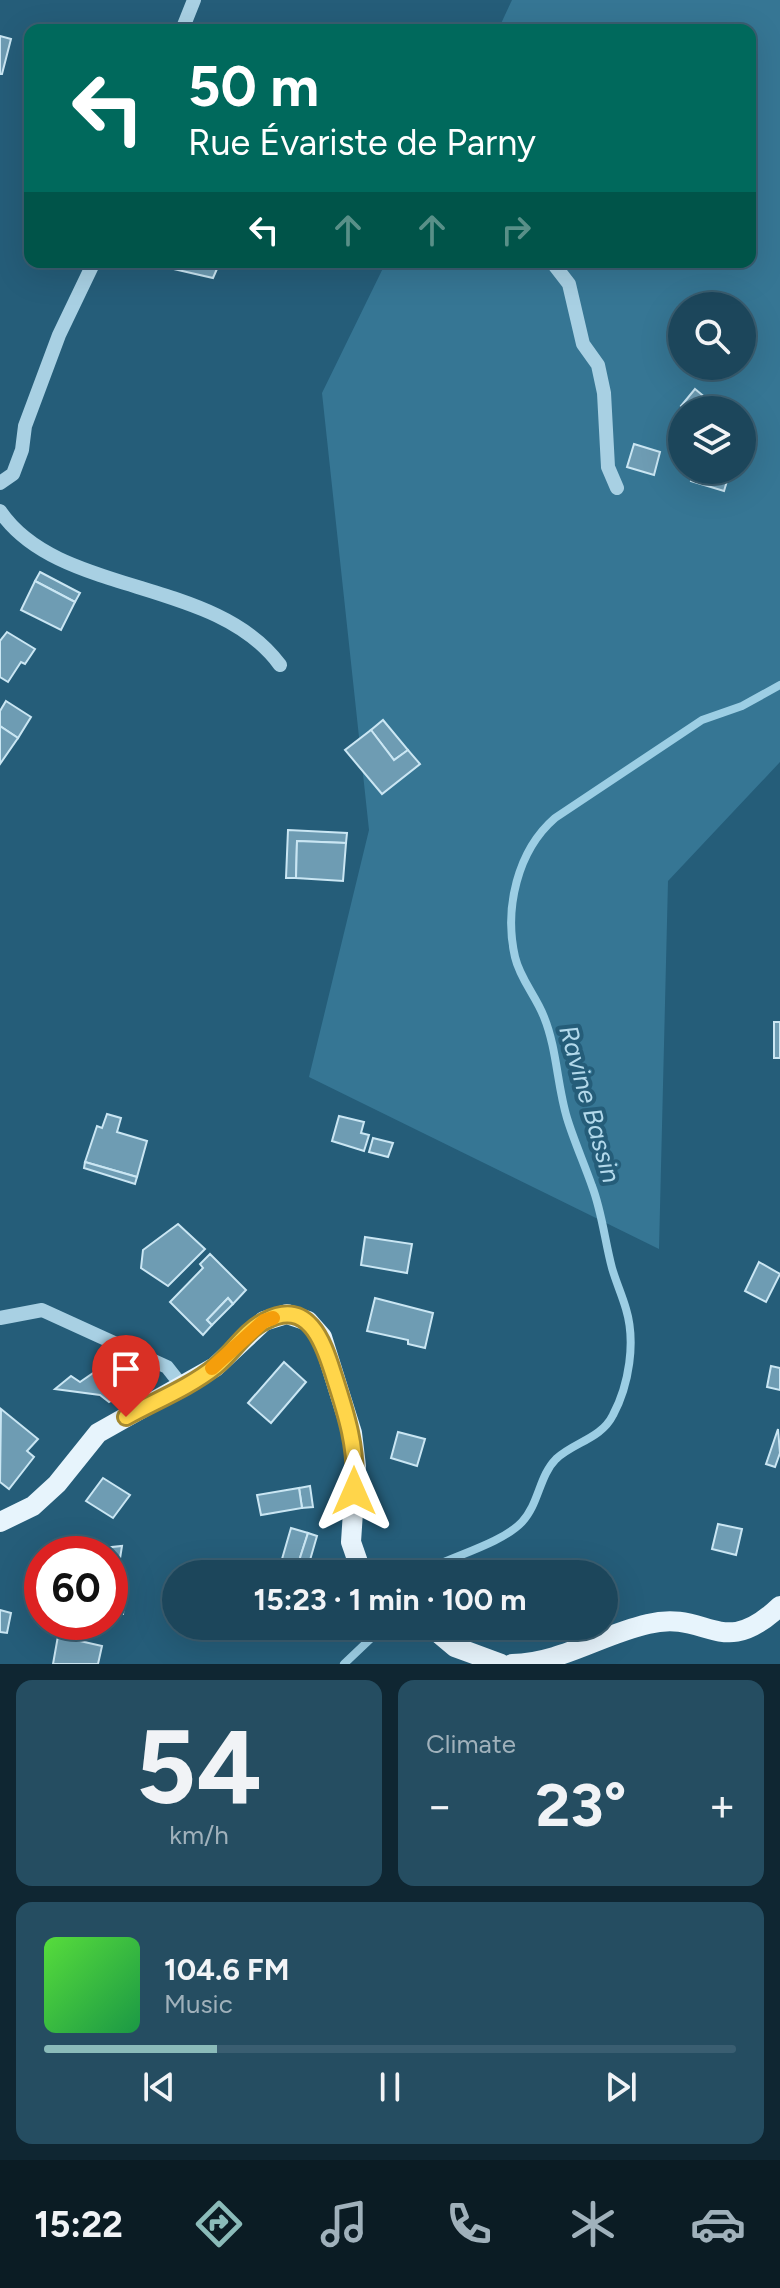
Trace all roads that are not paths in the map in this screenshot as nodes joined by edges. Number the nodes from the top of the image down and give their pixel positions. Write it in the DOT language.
graph roads {
  1 [pos="194,0"];
  2 [pos="184,24"];
  3 [pos="91,268"];
  4 [pos="557,268"];
  5 [pos="0,483"];
  6 [pos="617,488"];
  7 [pos="0,511"];
  8 [pos="280,665"];
  9 [pos="0,1318"];
  10 [pos="182,1386"];
  11 [pos="0,1522"];
  12 [pos="360,1560"];
  13 [pos="780,1606"];
  14 [pos="447,1640"];
  15 [pos="501,1664"];
  16 [pos="512,1664"];
  1 -- 2 [label="street"];
  3 -- 5 [label="street"];
  4 -- 6 [label="street"];
  7 -- 8 [label="street"];
  9 -- 10 [label="street"];
  10 -- 11 [label="main road"];
  10 -- 12 [label="main road"];
  13 -- 16 [label="main road"];
  14 -- 15 [label="main road"];
}
